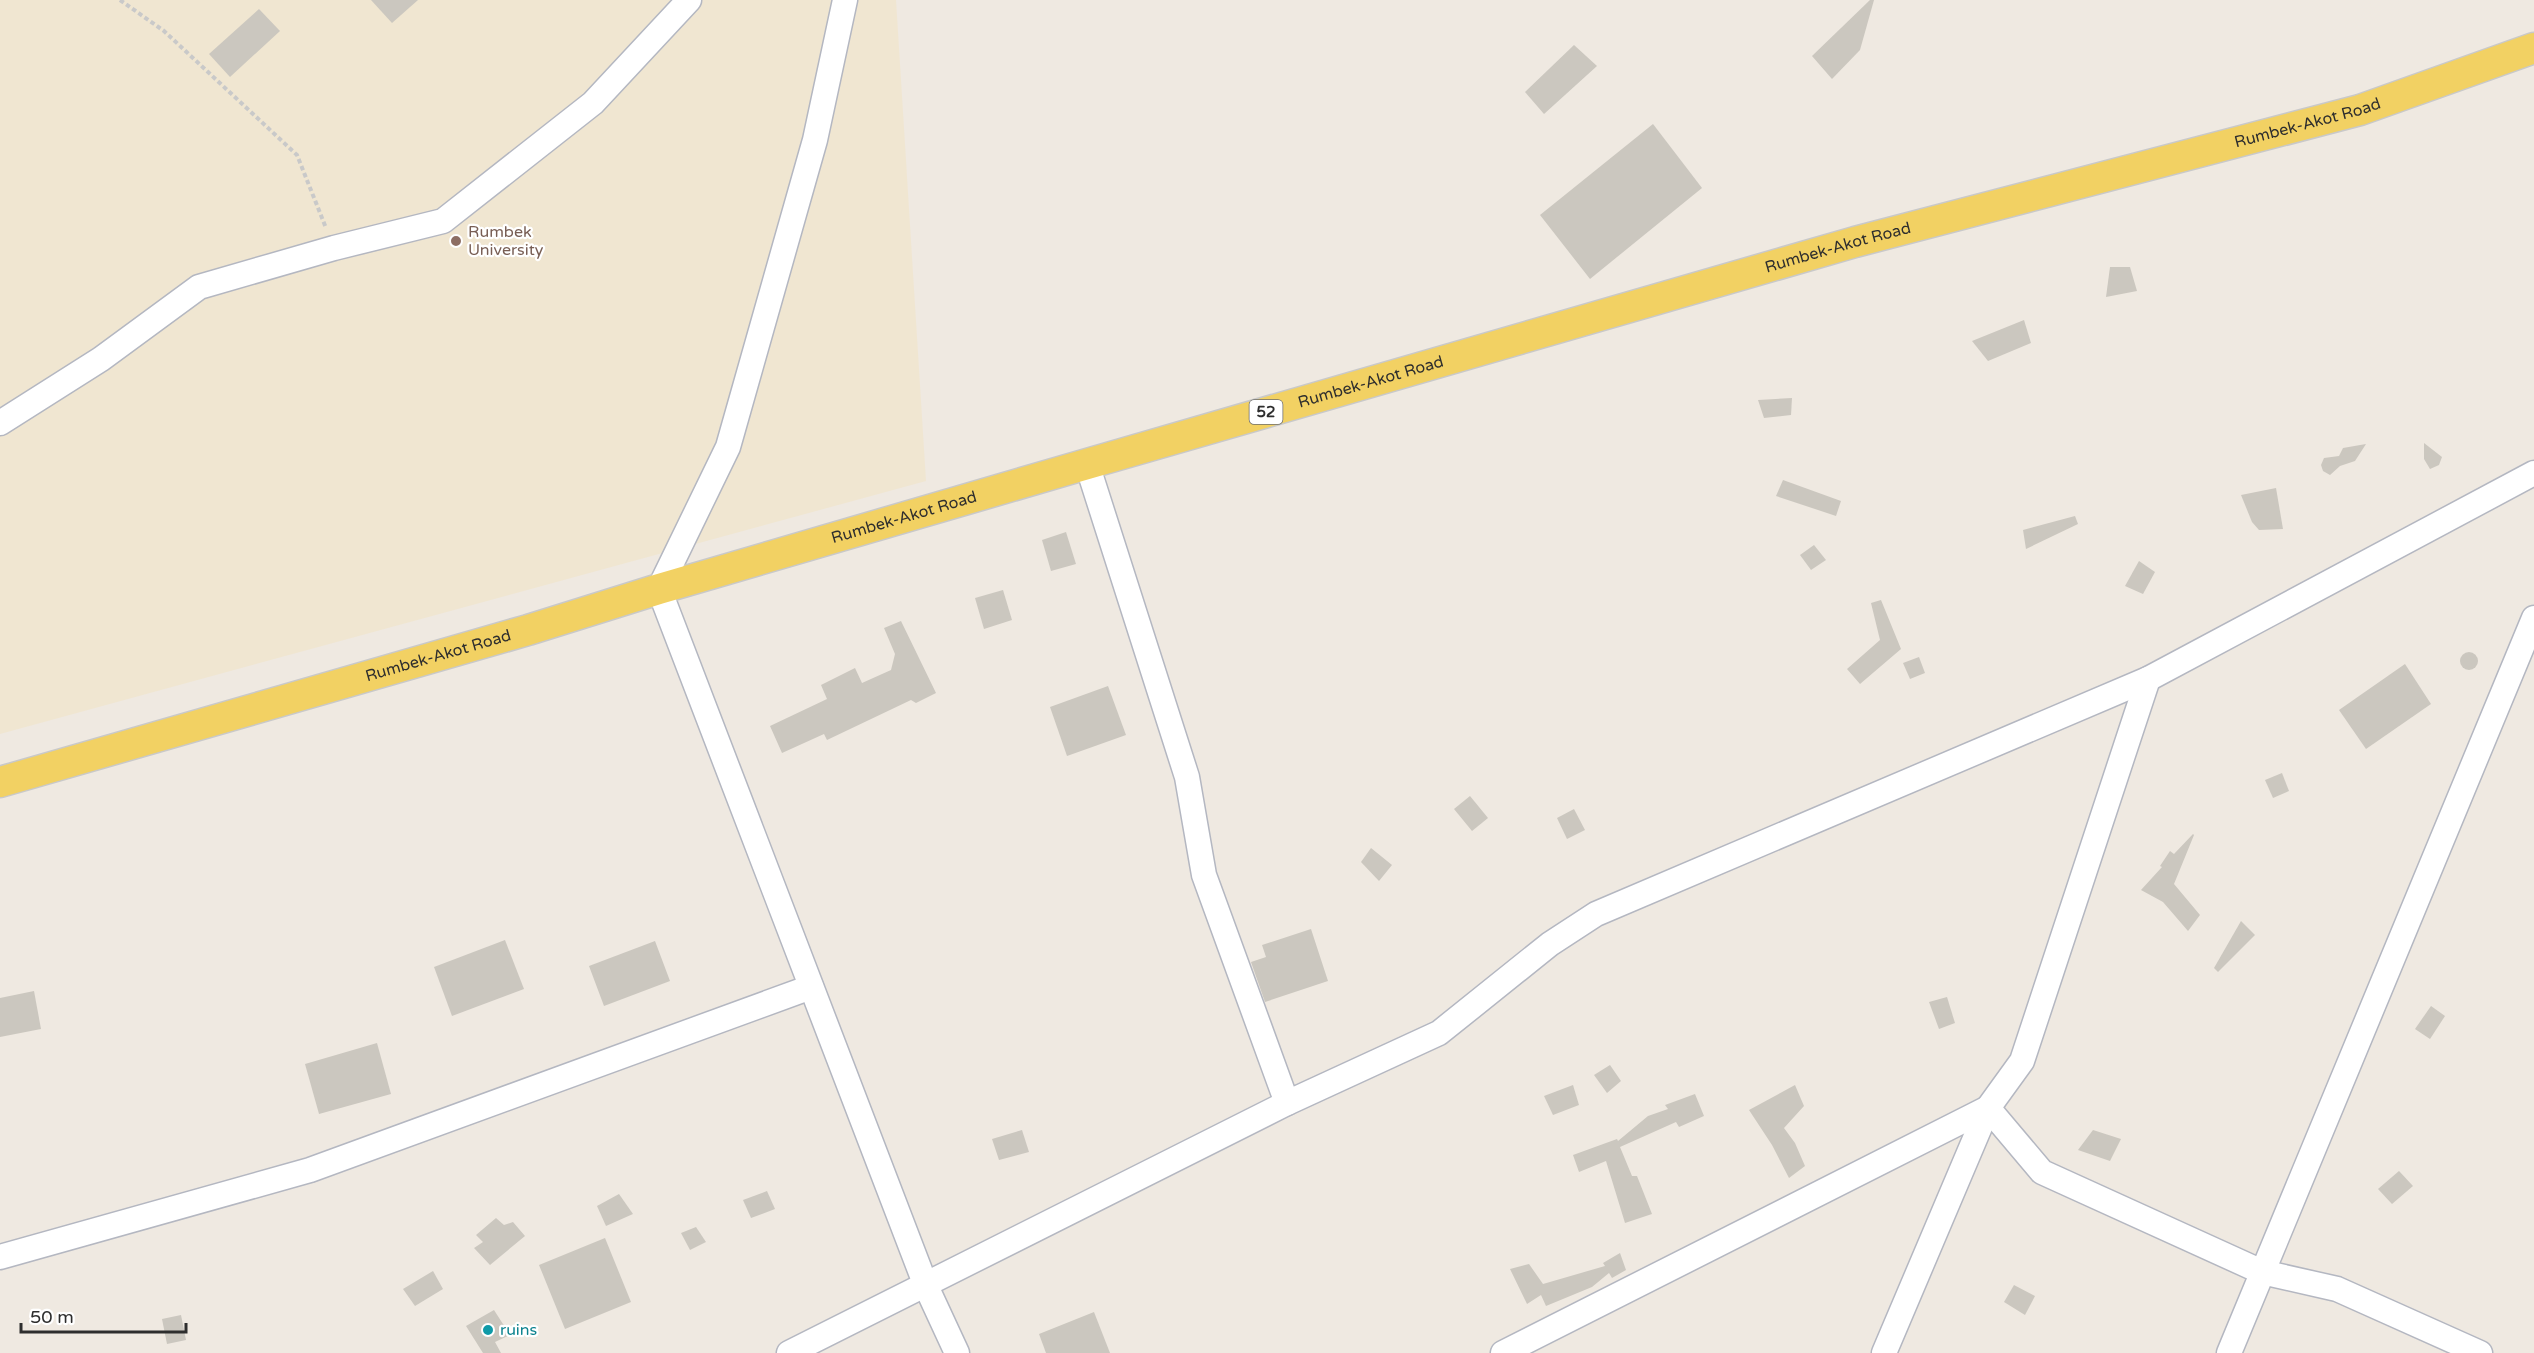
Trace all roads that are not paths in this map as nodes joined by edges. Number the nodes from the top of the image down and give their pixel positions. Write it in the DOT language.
graph roads {
  1 [pos="689,0"];
  2 [pos="845,0"];
  3 [pos="2534,48"];
  4 [pos="0,423"];
  5 [pos="1087,464"];
  6 [pos="2534,473"];
  7 [pos="659,589"];
  8 [pos="2534,618"];
  9 [pos="2148,679"];
  10 [pos="0,782"];
  11 [pos="812,987"];
  12 [pos="1287,1103"];
  13 [pos="1988,1108"];
  14 [pos="0,1257"];
  15 [pos="2262,1272"];
  16 [pos="926,1286"];
  17 [pos="789,1353"];
  18 [pos="957,1353"];
  19 [pos="1503,1353"];
  20 [pos="1884,1353"];
  21 [pos="2229,1353"];
  22 [pos="2480,1353"];
  1 -- 4 [label="street"];
  2 -- 7 [label="street"];
  3 -- 5 [label="main road, Rumbek-Akot Road / 52"];
  5 -- 7 [label="main road, Rumbek-Akot Road / 52"];
  5 -- 12 [label="street"];
  6 -- 9 [label="street"];
  7 -- 10 [label="main road, Rumbek-Akot Road / 52"];
  7 -- 11 [label="street"];
  8 -- 15 [label="street"];
  9 -- 12 [label="street"];
  9 -- 13 [label="street"];
  11 -- 14 [label="street"];
  11 -- 16 [label="street"];
  12 -- 16 [label="street"];
  13 -- 15 [label="street"];
  13 -- 19 [label="street"];
  13 -- 20 [label="street"];
  15 -- 21 [label="street"];
  15 -- 22 [label="street"];
  16 -- 17 [label="street"];
  16 -- 18 [label="street"];
}
